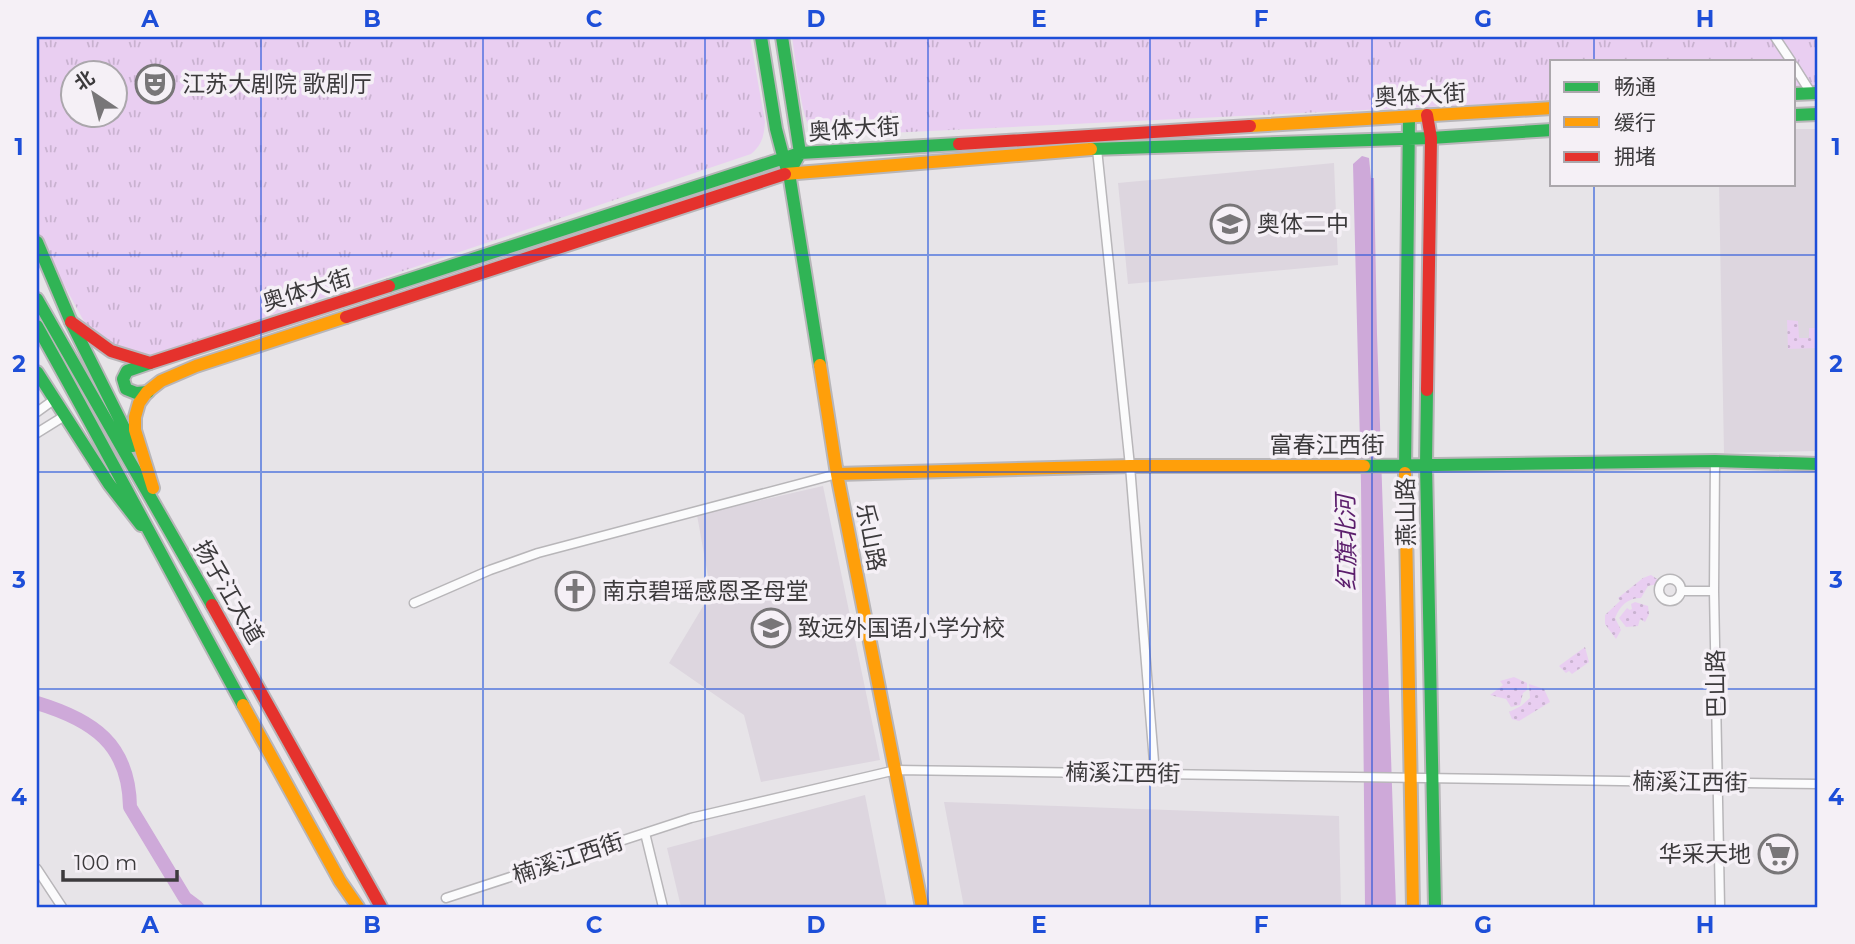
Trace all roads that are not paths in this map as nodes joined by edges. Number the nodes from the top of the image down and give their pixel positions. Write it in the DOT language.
graph roads {
  1 [pos="761,37"];
  2 [pos="782,37"];
  3 [pos="1775,37"];
  4 [pos="1790,60"];
  5 [pos="1796,69"];
  6 [pos="1815,93"];
  7 [pos="1796,94"];
  8 [pos="1550,108"];
  9 [pos="1818,114"];
  10 [pos="1796,115"];
  11 [pos="1427,116"];
  12 [pos="1409,117"];
  13 [pos="1550,130"];
  14 [pos="1409,138"];
  15 [pos="1431,138"];
  16 [pos="1097,149"];
  17 [pos="800,153"];
  18 [pos="782,159"];
  19 [pos="789,173"];
  20 [pos="37,242"];
  21 [pos="37,299"];
  22 [pos="71,322"];
  23 [pos="37,326"];
  24 [pos="150,363"];
  25 [pos="37,372"];
  26 [pos="148,392"];
  27 [pos="55,399"];
  28 [pos="37,412"];
  29 [pos="66,415"];
  30 [pos="37,433"];
  31 [pos="1715,461"];
  32 [pos="1818,464"];
  33 [pos="1130,466"];
  34 [pos="1405,466"];
  35 [pos="1426,466"];
  36 [pos="837,474"];
  37 [pos="153,488"];
  38 [pos="152,539"];
  39 [pos="1714,590"];
  40 [pos="1681,591"];
  41 [pos="209,600"];
  42 [pos="414,603"];
  43 [pos="896,770"];
  44 [pos="1156,774"];
  45 [pos="1409,778"];
  46 [pos="1431,778"];
  47 [pos="1718,782"];
  48 [pos="1818,783"];
  49 [pos="645,833"];
  50 [pos="37,869"];
  51 [pos="340,881"];
  52 [pos="446,898"];
  53 [pos="62,907"];
  54 [pos="349,907"];
  55 [pos="358,907"];
  56 [pos="381,907"];
  57 [pos="663,907"];
  58 [pos="922,907"];
  59 [pos="1413,907"];
  60 [pos="1435,907"];
  61 [pos="1720,907"];
  1 -- 18 [label="main road, 乐山路"];
  2 -- 17 [label="main road"];
  3 -- 4 [label="street"];
  5 -- 6 [label="street"];
  6 -- 7 [label="main road"];
  8 -- 11 [label="main road, 奥体大街"];
  9 -- 10 [label="main road"];
  11 -- 12 [label="main road, 奥体大街"];
  11 -- 15 [label="main road, 燕山路"];
  12 -- 14 [label="main road, 燕山路"];
  12 -- 17 [label="main road, 奥体大街"];
  13 -- 15 [label="main road, 奥体大街"];
  14 -- 15 [label="main road, 奥体大街"];
  14 -- 16 [label="main road, 奥体大街"];
  14 -- 34 [label="main road, 燕山路"];
  15 -- 35 [label="main road, 燕山路"];
  16 -- 19 [label="main road, 奥体大街"];
  16 -- 33 [label="street"];
  17 -- 18 [label="main road, 奥体大街"];
  17 -- 19 [label="main road"];
  18 -- 19 [label="main road, 乐山路"];
  18 -- 24 [label="main road, 奥体大街"];
  19 -- 26 [label="main road, 奥体大街"];
  19 -- 36 [label="main road, 乐山路"];
  20 -- 22 [label="main road"];
  21 -- 41 [label="main road, 扬子江大道"];
  22 -- 24 [label="main road"];
  22 -- 37 [label="main road"];
  23 -- 38 [label="main road, 扬子江大道"];
  24 -- 26 [label="main road"];
  25 -- 27 [label="main road"];
  26 -- 37 [label="main road"];
  27 -- 28 [label="street"];
  27 -- 29 [label="main road"];
  29 -- 30 [label="street"];
  29 -- 38 [label="main road"];
  31 -- 32 [label="main road, 富春江西街"];
  31 -- 35 [label="main road, 富春江西街"];
  31 -- 39 [label="street, 巴山路"];
  33 -- 34 [label="main road, 富春江西街"];
  33 -- 36 [label="main road, 富春江西街"];
  33 -- 44 [label="street"];
  34 -- 35 [label="main road, 富春江西街"];
  34 -- 45 [label="main road, 燕山路"];
  35 -- 46 [label="main road, 燕山路"];
  36 -- 42 [label="street"];
  36 -- 43 [label="main road, 乐山路"];
  37 -- 41 [label="main road"];
  38 -- 51 [label="main road, 扬子江大道"];
  39 -- 40 [label="street"];
  39 -- 47 [label="street, 巴山路"];
  41 -- 56 [label="main road, 扬子江大道"];
  43 -- 44 [label="street, 楠溪江西街"];
  43 -- 49 [label="street, 楠溪江西街"];
  43 -- 58 [label="main road, 乐山路"];
  44 -- 45 [label="street, 楠溪江西街"];
  45 -- 46 [label="street, 楠溪江西街"];
  45 -- 59 [label="main road, 燕山路"];
  46 -- 47 [label="street, 楠溪江西街"];
  46 -- 60 [label="main road, 燕山路"];
  47 -- 48 [label="street, 楠溪江西街"];
  47 -- 61 [label="street, 巴山路"];
  49 -- 52 [label="street, 楠溪江西街"];
  49 -- 57 [label="street"];
  50 -- 53 [label="street"];
  51 -- 54 [label="main road, 扬子江大道"];
  51 -- 55 [label="main road, 扬子江大道"];
}
